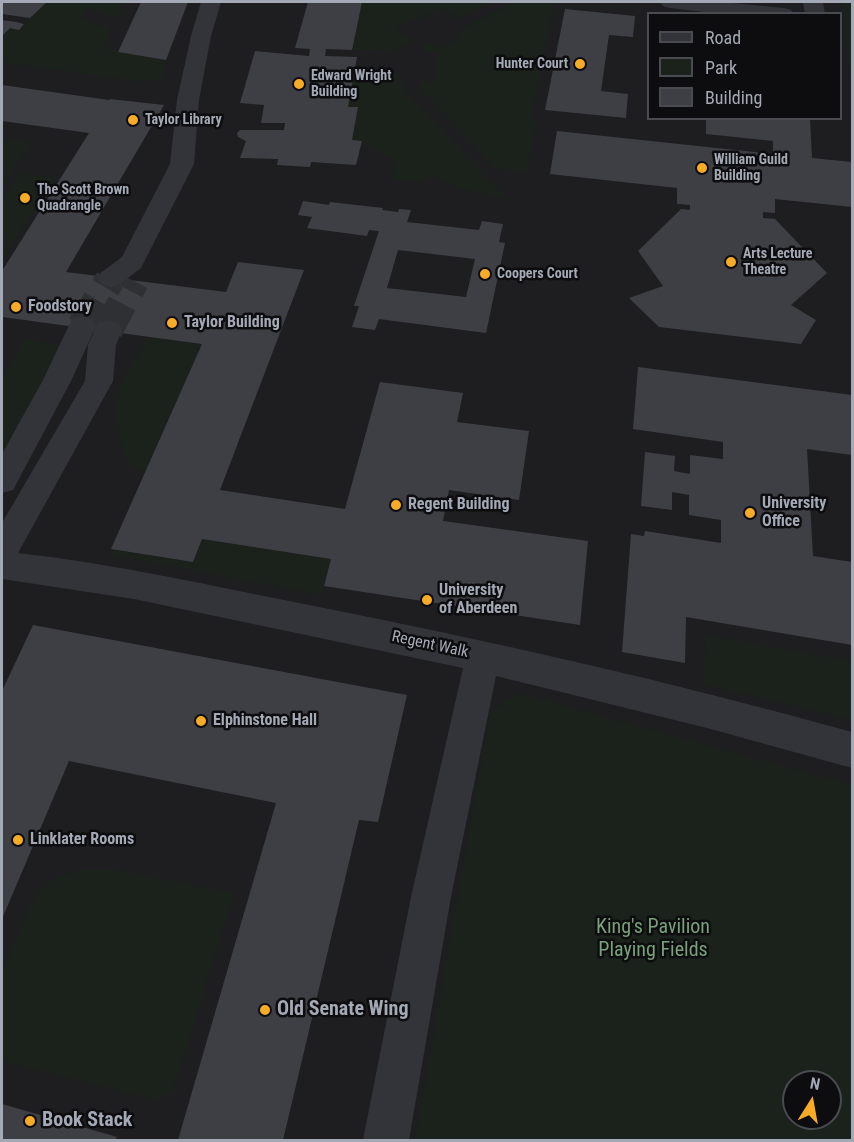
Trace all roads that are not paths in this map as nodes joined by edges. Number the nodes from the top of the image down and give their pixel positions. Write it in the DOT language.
graph roads {
  1 [pos="211,2"];
  2 [pos="670,2"];
  3 [pos="765,12"];
  4 [pos="126,274"];
  5 [pos="2,481"];
  6 [pos="2,551"];
  7 [pos="2,565"];
  8 [pos="483,656"];
  9 [pos="852,750"];
  10 [pos="386,1140"];
  1 -- 4 [label="lane"];
  2 -- 3 [label="lane"];
  5 -- 6 [label="lane"];
  7 -- 8 [label="lane, Regent Walk"];
  8 -- 9 [label="lane, Regent Walk"];
  8 -- 10 [label="lane"];
}
